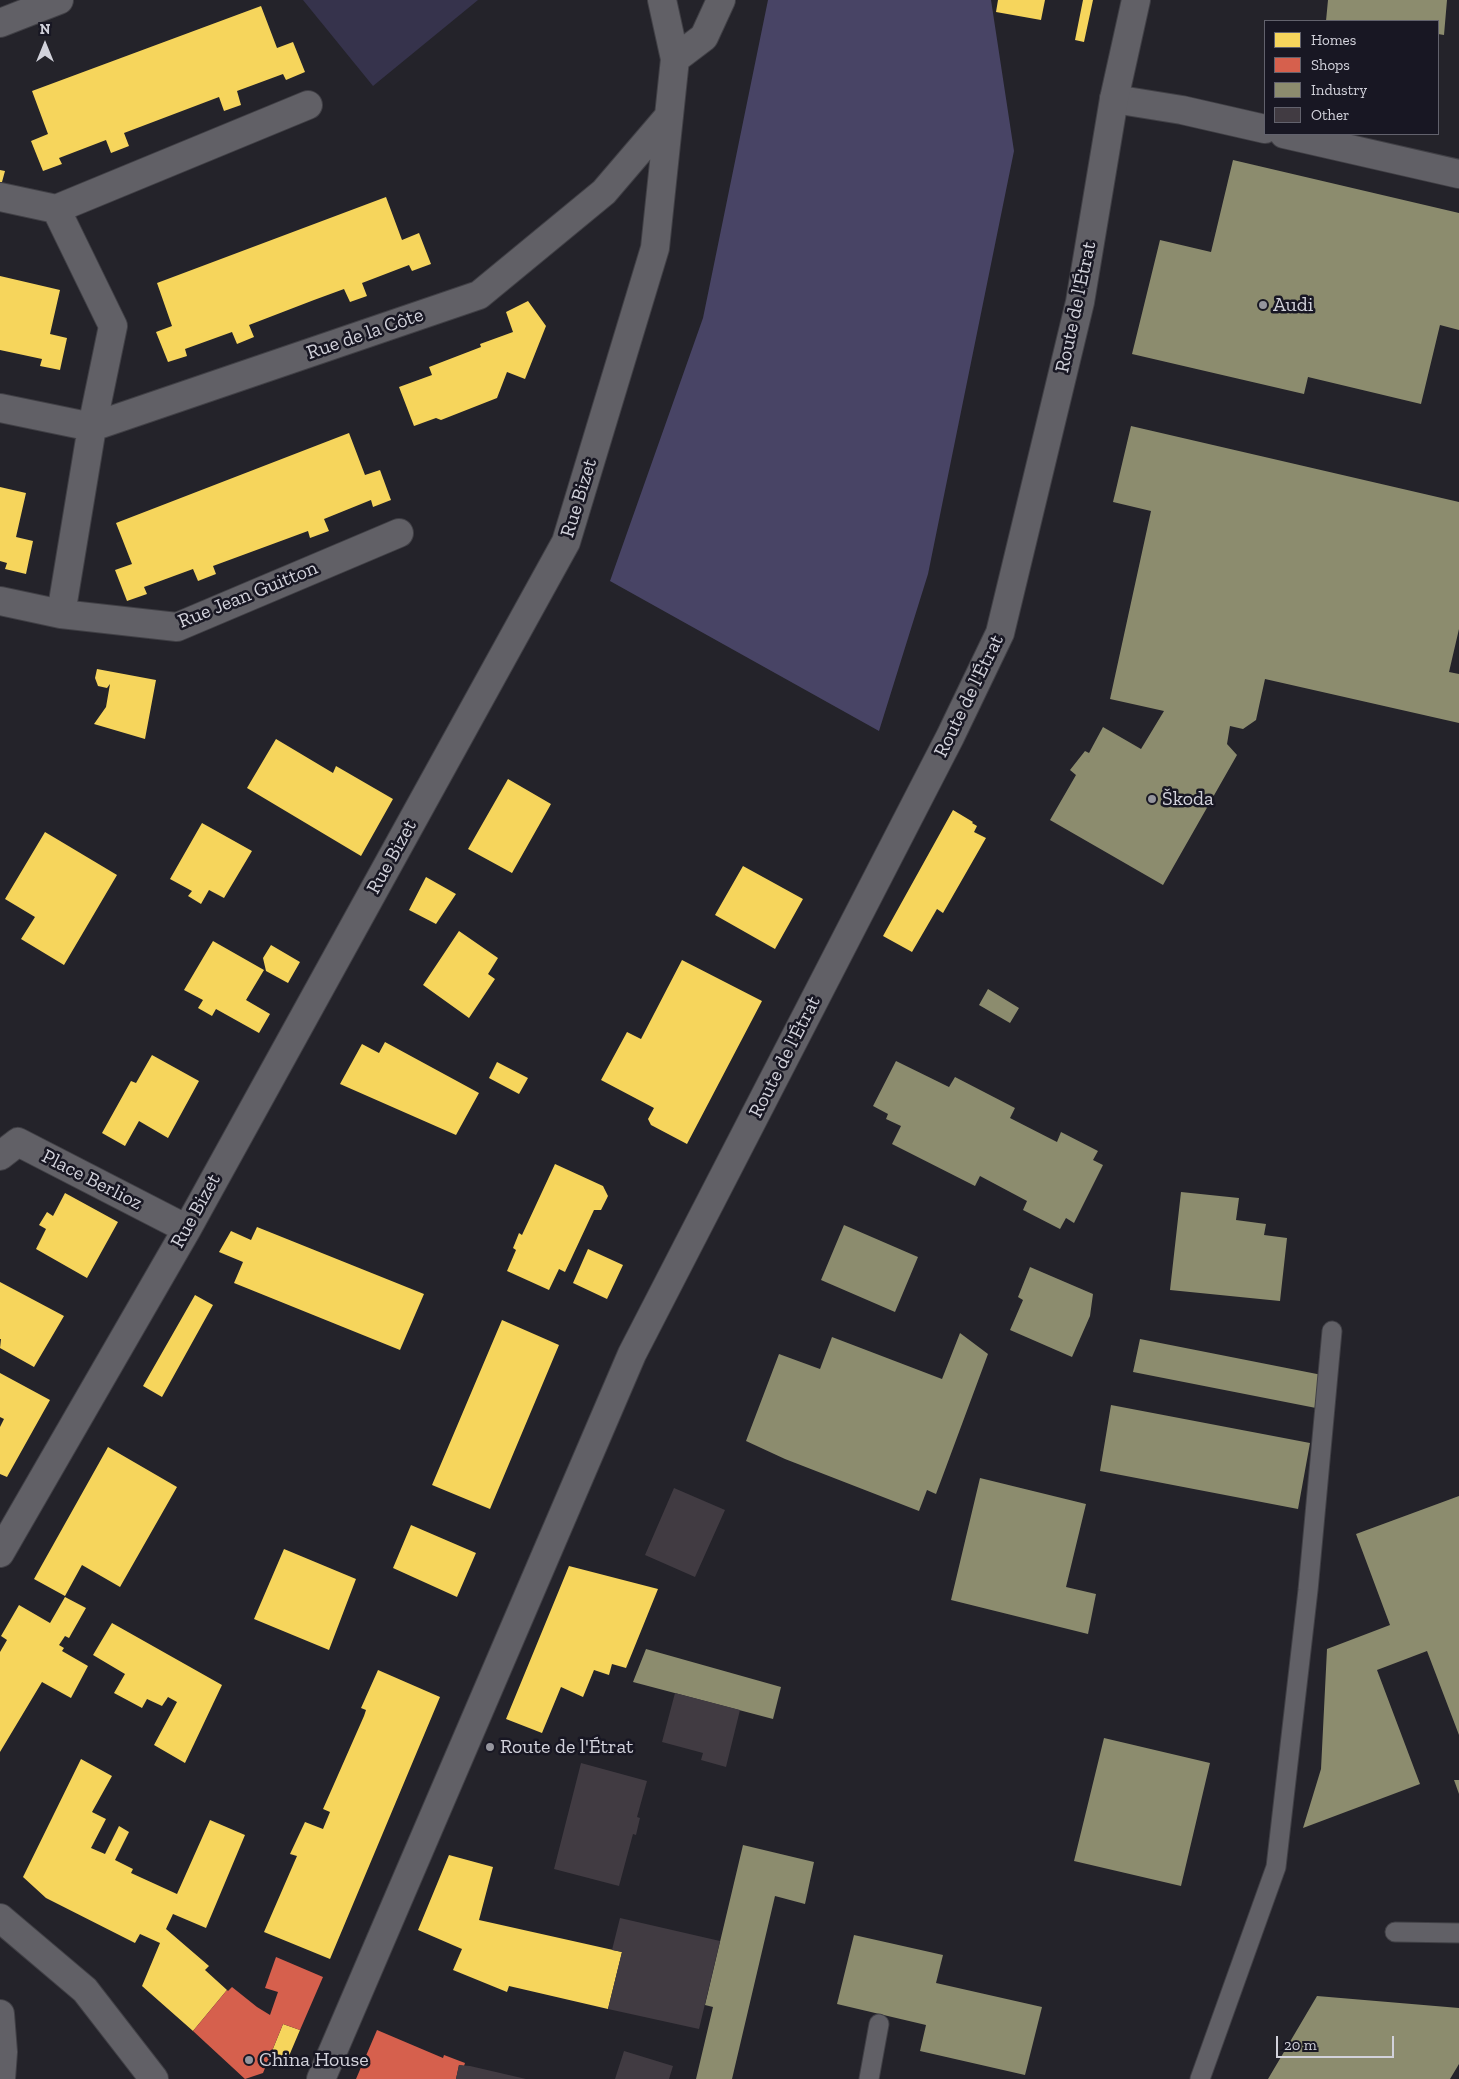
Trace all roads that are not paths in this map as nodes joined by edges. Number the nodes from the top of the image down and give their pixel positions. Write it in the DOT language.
graph roads {
  1 [pos="59,0"];
  2 [pos="662,0"];
  3 [pos="721,0"];
  4 [pos="1136,0"];
  5 [pos="0,23"];
  6 [pos="675,59"];
  7 [pos="1114,99"];
  8 [pos="308,105"];
  9 [pos="669,116"];
  10 [pos="1264,130"];
  11 [pos="1288,135"];
  12 [pos="1459,174"];
  13 [pos="0,197"];
  14 [pos="56,209"];
  15 [pos="0,408"];
  16 [pos="92,427"];
  17 [pos="399,533"];
  18 [pos="0,601"];
  19 [pos="61,614"];
  20 [pos="0,1156"];
  21 [pos="187,1229"];
  22 [pos="1332,1331"];
  23 [pos="0,1553"];
  24 [pos="0,1918"];
  25 [pos="1395,1932"];
  26 [pos="1459,1933"];
  27 [pos="0,2014"];
  28 [pos="880,2024"];
  29 [pos="1,2079"];
  30 [pos="154,2079"];
  31 [pos="321,2079"];
  32 [pos="869,2079"];
  33 [pos="1200,2079"];
  1 -- 5 [label="street"];
  2 -- 6 [label="street, Rue Bizet"];
  3 -- 6 [label="street"];
  4 -- 7 [label="street, Route de l'Étrat"];
  6 -- 9 [label="street, Rue Bizet"];
  7 -- 10 [label="street"];
  7 -- 31 [label="street, Route de l'Étrat"];
  8 -- 14 [label="street"];
  9 -- 16 [label="street, Rue de la Côte"];
  9 -- 21 [label="street, Rue Bizet"];
  11 -- 12 [label="street"];
  13 -- 14 [label="street"];
  14 -- 16 [label="street"];
  15 -- 16 [label="street"];
  16 -- 19 [label="street"];
  17 -- 19 [label="street, Rue Jean Guitton"];
  18 -- 19 [label="street, Rue Jean Guitton"];
  20 -- 21 [label="street, Place Berlioz"];
  21 -- 23 [label="street, Rue Bizet"];
  22 -- 33 [label="lane"];
  24 -- 30 [label="street"];
  25 -- 26 [label="lane"];
  27 -- 29 [label="street"];
  28 -- 32 [label="lane"];
}
